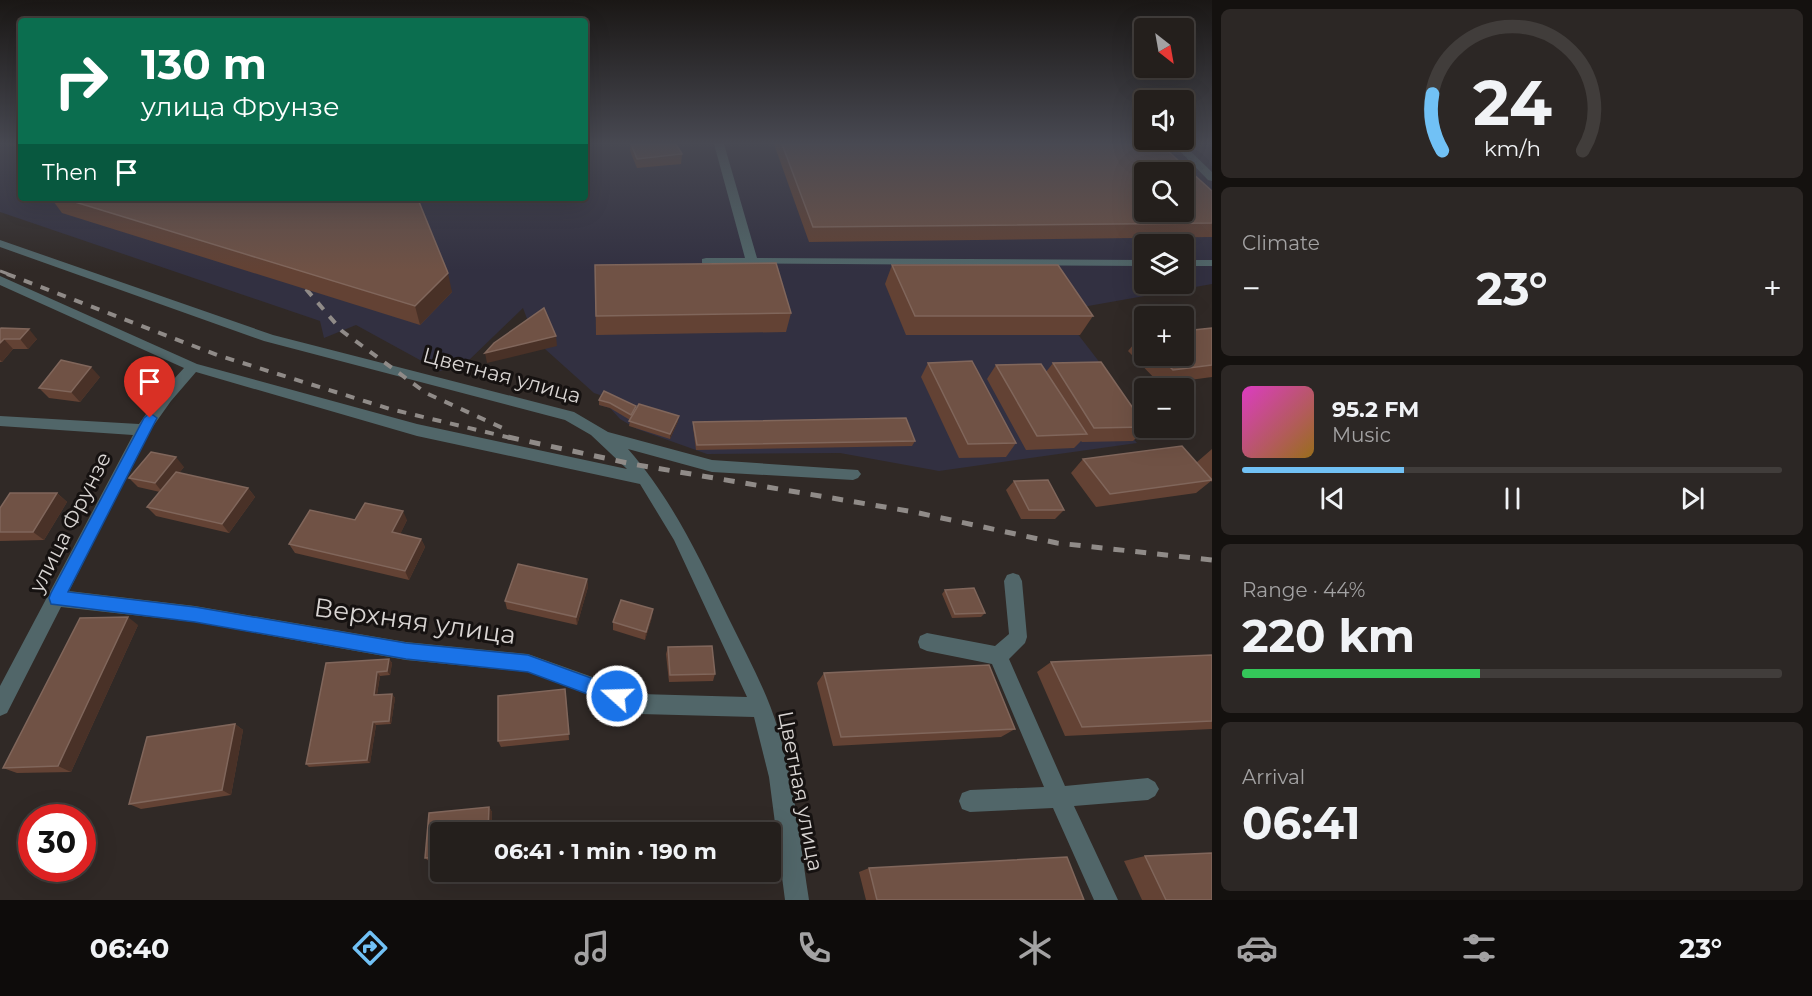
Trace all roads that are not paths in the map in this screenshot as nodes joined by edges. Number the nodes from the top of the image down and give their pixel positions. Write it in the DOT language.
graph roads {
  1 [pos="731,186"];
  2 [pos="0,243"];
  3 [pos="706,261"];
  4 [pos="752,261"];
  5 [pos="1134,263"];
  6 [pos="1194,263"];
  7 [pos="1212,263"];
  8 [pos="0,280"];
  9 [pos="193,367"];
  10 [pos="0,422"];
  11 [pos="143,430"];
  12 [pos="605,437"];
  13 [pos="854,474"];
  14 [pos="644,479"];
  15 [pos="1013,581"];
  16 [pos="57,598"];
  17 [pos="927,642"];
  18 [pos="998,656"];
  19 [pos="0,706"];
  20 [pos="761,707"];
  21 [pos="1148,789"];
  22 [pos="1059,797"];
  23 [pos="970,801"];
  24 [pos="797,900"];
  25 [pos="1106,900"];
  1 -- 4 [label="street"];
  2 -- 12 [label="street, Цветная улица"];
  3 -- 4 [label="street"];
  4 -- 5 [label="street"];
  6 -- 7 [label="street"];
  8 -- 9 [label="street"];
  9 -- 11 [label="street, улица Фрунзе"];
  9 -- 14 [label="street"];
  10 -- 11 [label="street"];
  11 -- 16 [label="street, улица Фрунзе"];
  12 -- 13 [label="street"];
  12 -- 14 [label="street, Цветная улица"];
  14 -- 20 [label="street, Цветная улица"];
  15 -- 18 [label="street"];
  16 -- 19 [label="street, улица Фрунзе"];
  16 -- 20 [label="street, Верхняя улица"];
  17 -- 18 [label="street"];
  18 -- 22 [label="street"];
  20 -- 24 [label="street, Цветная улица"];
  21 -- 22 [label="street"];
  22 -- 23 [label="street"];
  22 -- 25 [label="street"];
}
